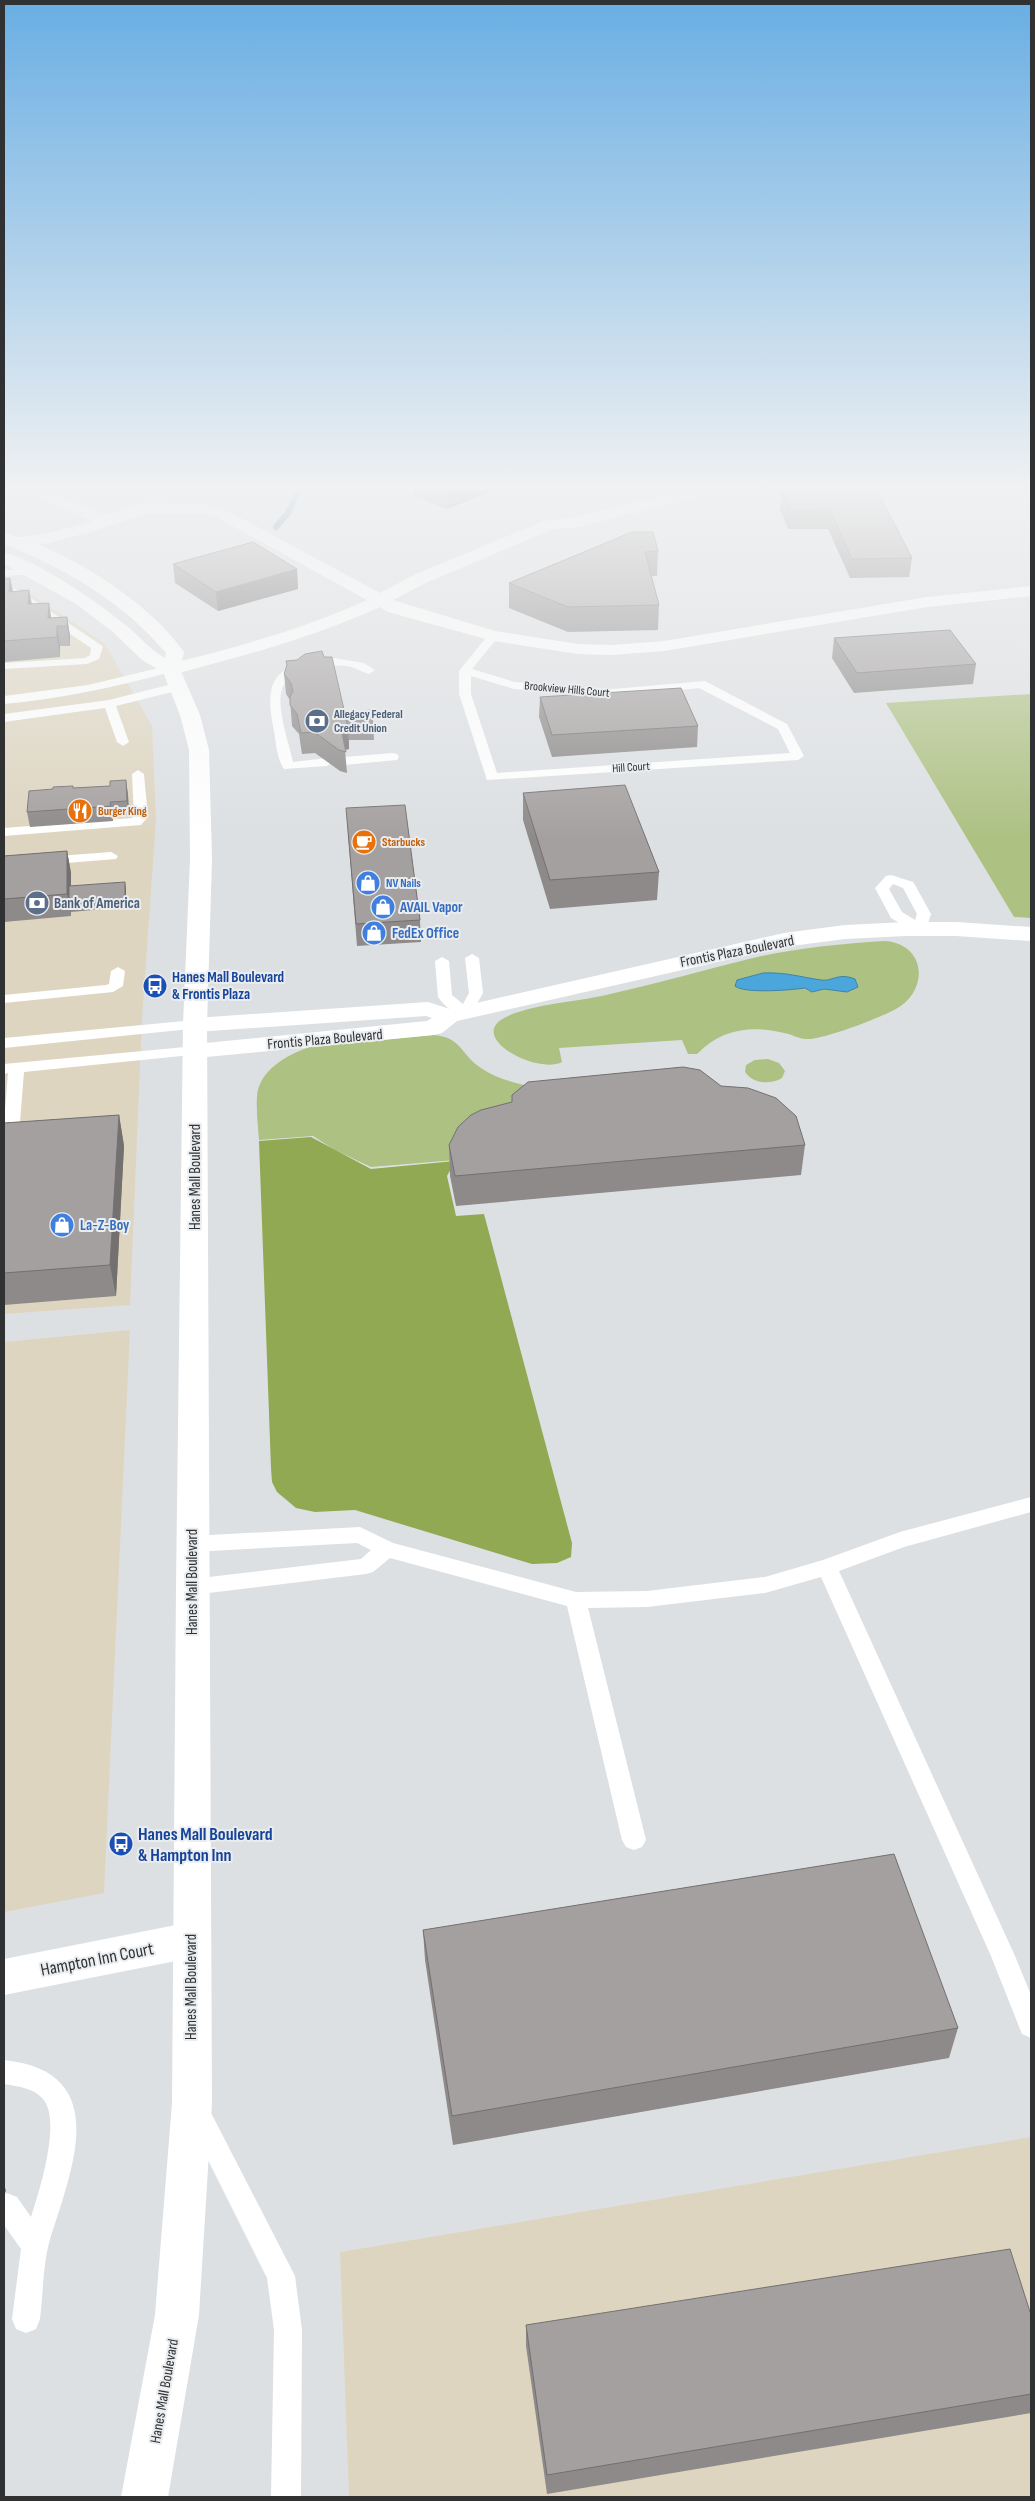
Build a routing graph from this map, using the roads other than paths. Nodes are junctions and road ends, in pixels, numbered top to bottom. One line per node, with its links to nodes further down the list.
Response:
1 (37, 607): 9 (lane)
2 (91, 607): 13 (street)
3 (132, 607): 13 (street, Hanes Mall Boulevard)
4 (378, 607): 13 (street)
5 (382, 607): 12 (street)
6 (395, 607): 8 (street)
7 (901, 607): 8 (street)
8 (493, 636): 11 (lane)
9 (4, 666)
10 (369, 670): 21 (lane)
11 (465, 671): 14 (lane, Brookview Hills Court); 14 (lane, Hill Court)
12 (216, 675)
13 (183, 679): 15 (lane); 16 (lane); 32 (street, Hanes Mall Boulevard)
14 (700, 684)
15 (4, 700)
16 (109, 704): 17 (lane); 18 (lane)
17 (4, 718)
18 (123, 742)
19 (393, 757): 20 (lane)
20 (344, 761)
21 (327, 762)
22 (138, 774): 23 (lane)
23 (4, 832)
24 (111, 856): 25 (lane)
25 (4, 864)
26 (1031, 934): 31 (street, Frontis Plaza Boulevard)
27 (472, 958): 31 (lane)
28 (442, 961): 31 (lane)
29 (118, 971): 30 (lane)
30 (4, 999)
31 (457, 1014): 32 (street, Frontis Plaza Boulevard)
32 (196, 1038): 33 (lane); 34 (lane); 37 (street, Hanes Mall Boulevard)
33 (4, 1043)
34 (10, 1068): 35 (lane)
35 (12, 1122)
36 (1031, 1505): 39 (lane)
37 (192, 1544): 38 (lane); 40 (street, Hanes Mall Boulevard)
38 (388, 1549): 40 (lane); 41 (lane)
39 (828, 1567): 41 (lane); 45 (lane)
40 (192, 1586): 43 (street, Hanes Mall Boulevard)
41 (576, 1600): 42 (lane)
42 (634, 1840)
43 (191, 1940): 44 (street, Hampton Inn Court); 47 (street, Hanes Mall Boulevard)
44 (4, 1978)
45 (1031, 2026)
46 (4, 2072): 49 (lane)
47 (192, 2103): 51 (street, Hanes Mall Boulevard); 52 (lane)
48 (7, 2208): 49 (lane)
49 (35, 2245): 50 (lane)
50 (26, 2319)
51 (145, 2497)
52 (286, 2497)

